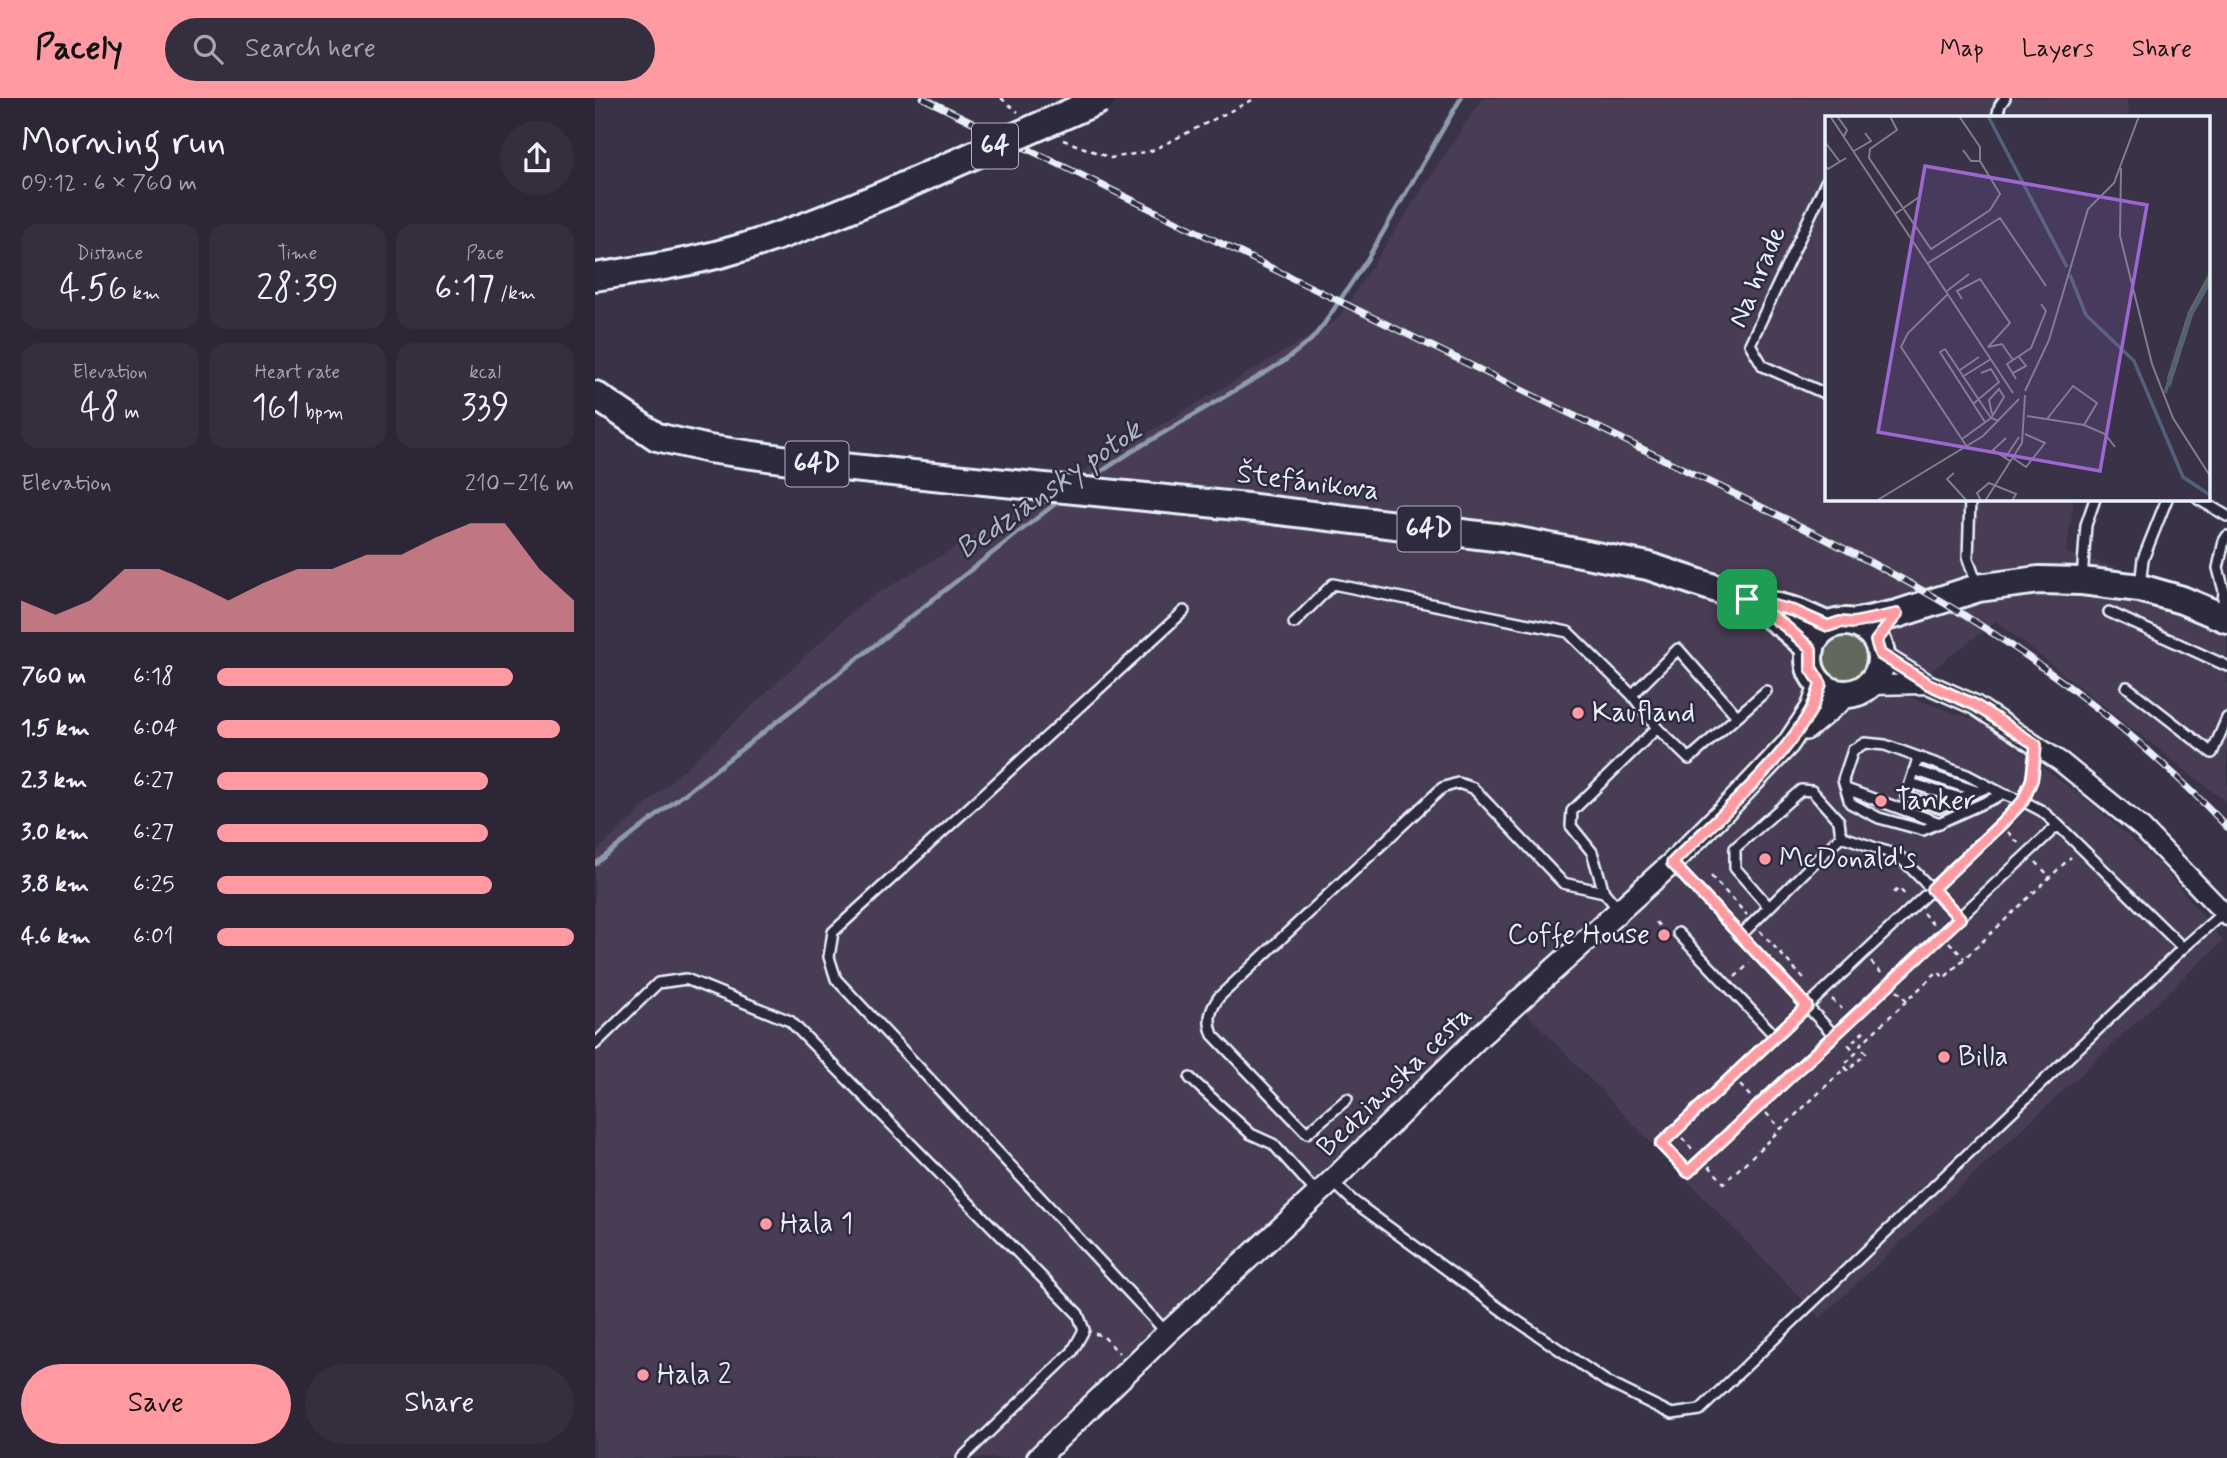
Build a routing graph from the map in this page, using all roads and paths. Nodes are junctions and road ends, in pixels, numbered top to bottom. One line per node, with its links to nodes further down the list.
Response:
1 (1001, 98): 5 (path)
2 (1256, 98): 7 (path)
3 (2005, 98): 6 (lane)
4 (1102, 99): 9 (main road, 64, bridge)
5 (1023, 115)
6 (1997, 116)
7 (1056, 137)
8 (1825, 184): 10 (lane, Na hrade)
9 (595, 277)
10 (1825, 394)
11 (596, 395): 21 (main road, Štefánikova / 64D)
12 (1970, 500): 19 (lane)
13 (2095, 500): 18 (lane)
14 (2167, 500): 20 (lane)
15 (2200, 500): 16 (lane)
16 (2227, 516)
17 (2227, 536): 25 (lane)
18 (2082, 581): 19 (main road); 20 (main road)
19 (1978, 588): 24 (main road)
20 (2140, 588): 25 (main road)
21 (1747, 599): 27 (main road, 64D); 29 (main road, 64D)
22 (1184, 611): 93 (lane)
23 (2109, 612): 30 (lane)
24 (1897, 614): 27 (main road); 28 (main road)
25 (2224, 618)
26 (1294, 623): 36 (lane)
27 (1841, 625): 28 (main road, 64D); 29 (main road)
28 (1878, 647): 32 (street); 34 (main road)
29 (1811, 649): 31 (main road)
30 (2227, 666)
31 (1821, 684): 34 (main road); 40 (street, Bedzianska cesta)
32 (1928, 684): 34 (street); 41 (street)
33 (2127, 687): 38 (lane)
34 (1859, 689): 40 (street, Bedzianska cesta)
35 (1766, 691): 37 (lane)
36 (1632, 695): 37 (lane); 39 (lane)
37 (1737, 716): 39 (lane)
38 (2227, 718)
39 (1657, 728): 61 (lane)
40 (1788, 744): 58 (street, Bedzianska cesta)
41 (2036, 745): 50 (lane); 67 (street)
42 (1918, 758): 43 (lane); 45 (lane); 46 (lane)
43 (1914, 770): 44 (lane); 47 (lane)
44 (1910, 783): 49 (lane); 49 (lane)
45 (1988, 786): 47 (lane); 48 (lane)
46 (1846, 789): 51 (lane); 51 (lane)
47 (1976, 791): 49 (lane)
48 (2003, 794): 50 (lane); 51 (lane)
49 (1960, 798)
50 (2023, 801): 52 (lane); 53 (lane)
51 (1940, 823)
52 (2001, 824): 55 (path); 60 (lane)
53 (2058, 825): 68 (lane); 75 (lane)
54 (1841, 836): 60 (lane); 64 (lane); 64 (lane)
55 (2024, 849)
56 (2071, 857): 59 (path)
57 (2033, 859): 59 (path)
58 (1672, 863): 66 (street, Bedzianska cesta); 73 (lane)
59 (2050, 877): 77 (path)
60 (1932, 889): 68 (lane); 76 (lane)
61 (1604, 892): 66 (lane); 90 (lane)
62 (1894, 893): 63 (path)
63 (1910, 900)
64 (1769, 907): 73 (lane)
65 (1920, 911): 71 (path)
66 (1620, 912): 92 (street, Bedzianska cesta)
67 (2225, 914): 75 (lane)
68 (1960, 918): 78 (lane)
69 (1655, 922): 70 (path)
70 (1662, 929)
71 (1937, 929)
72 (1678, 933): 85 (lane)
73 (1740, 936): 81 (lane)
74 (1947, 940): 77 (path)
75 (2183, 948): 92 (lane)
76 (1863, 953): 78 (path); 79 (lane)
77 (1963, 958): 80 (path)
78 (1890, 983): 80 (path); 82 (lane)
79 (1824, 990): 81 (lane); 82 (path)
80 (1907, 1001): 86 (path)
81 (1807, 1006): 84 (lane); 85 (lane)
82 (1852, 1019): 83 (path); 84 (lane)
83 (1864, 1031): 86 (path); 88 (path)
84 (1834, 1035): 85 (lane)
85 (1775, 1036)
86 (1869, 1037): 88 (path)
87 (595, 1044): 94 (lane)
88 (1845, 1067): 91 (path)
89 (1190, 1078): 92 (lane)
90 (1347, 1099)
91 (1724, 1183)
92 (1325, 1188): 93 (street, Bedzianska cesta)
93 (1167, 1333): 97 (street, Bedzianska cesta)
94 (1082, 1334): 95 (path); 96 (lane)
95 (1123, 1358)
96 (962, 1458)
97 (1038, 1458)

